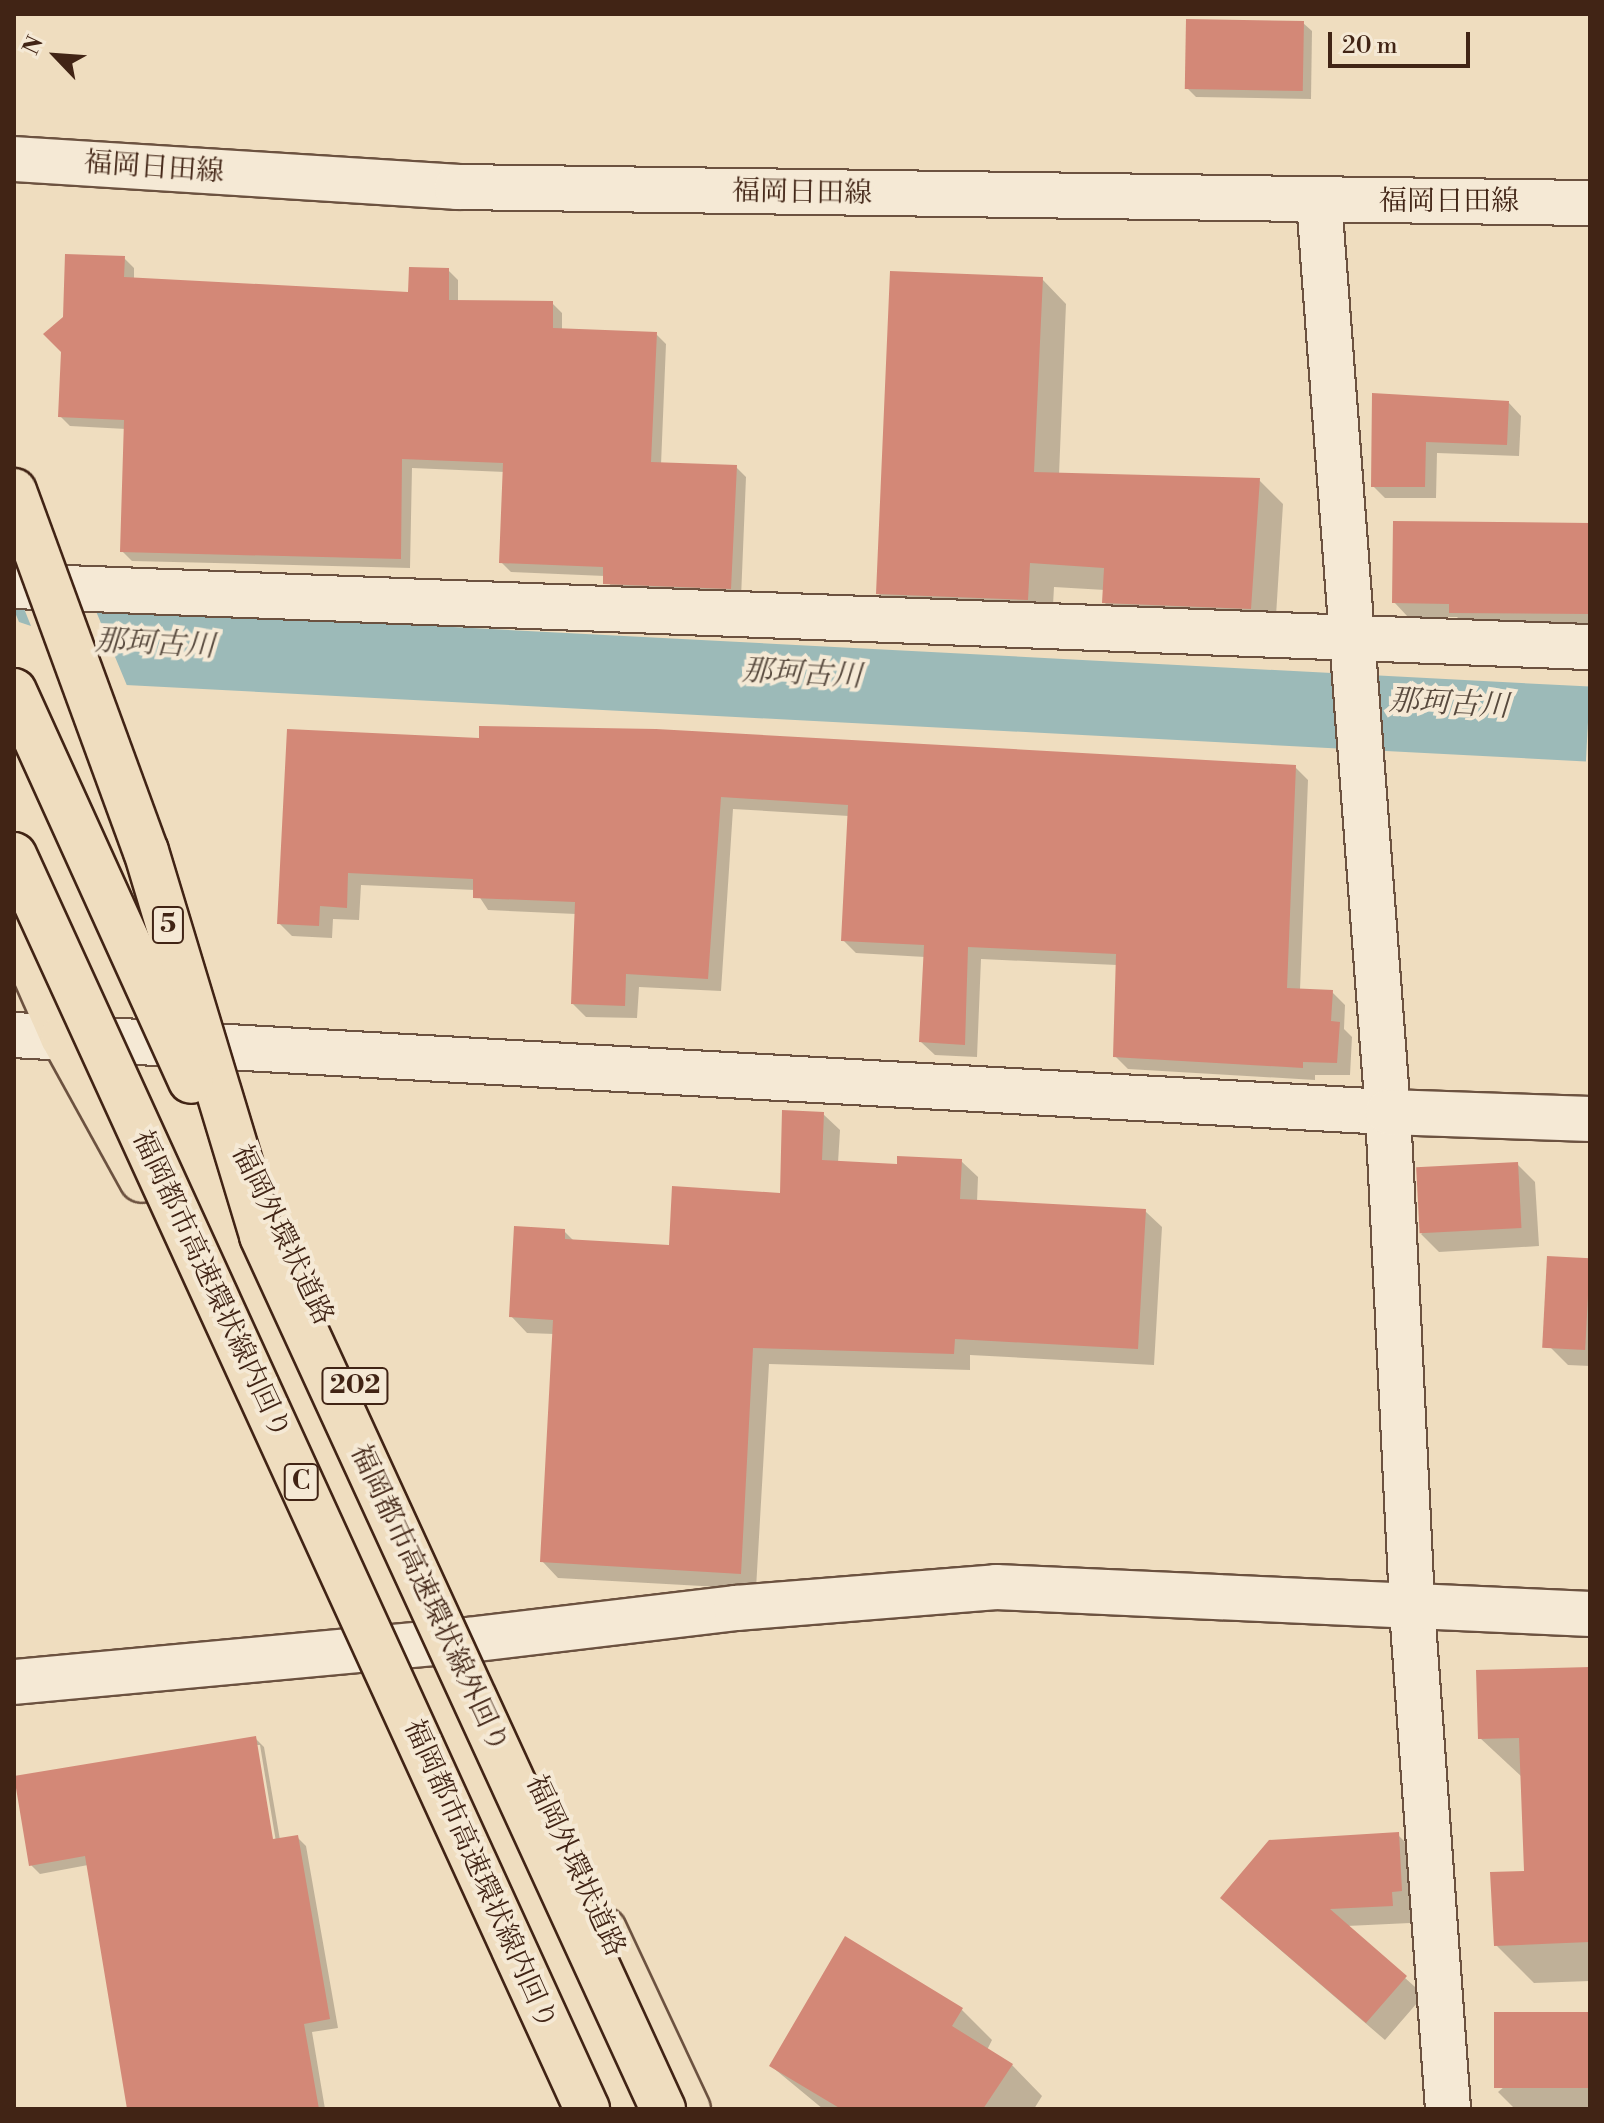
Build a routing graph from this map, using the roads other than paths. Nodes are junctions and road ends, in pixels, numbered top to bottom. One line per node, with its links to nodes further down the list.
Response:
1 (14, 159): 2 (street, 福岡日田線)
2 (1319, 201): 3 (street, 福岡日田線); 6 (street)
3 (1590, 203)
4 (14, 491): 17 (highway, 福岡都市高速環状線外回り / 5, bridge)
5 (14, 586): 6 (street)
6 (1352, 638): 7 (street); 15 (street)
7 (1590, 647)
8 (14, 667): 14 (highway, 福岡外環状道路 / 202)
9 (14, 691): 17 (highway, bridge)
10 (14, 855): 24 (highway, 福岡都市高速環状線内回り / C, bridge)
11 (14, 926): 13 (highway)
12 (14, 1035): 13 (street)
13 (63, 1037): 14 (street); 21 (highway)
14 (188, 1043): 15 (street); 20 (highway, 福岡外環状道路 / 202)
15 (1388, 1112): 16 (street); 18 (street)
16 (1590, 1119)
17 (262, 1236): 25 (highway, 福岡都市高速環状線外回り, bridge)
18 (1412, 1609): 19 (street); 20 (street); 27 (street)
19 (1590, 1614)
20 (468, 1640): 21 (street); 26 (highway, 福岡外環状道路 / 202)
21 (358, 1649): 22 (street); 23 (highway)
22 (14, 1682)
23 (569, 2109)
24 (587, 2109)
25 (663, 2109)
26 (688, 2109)
27 (1448, 2109)

